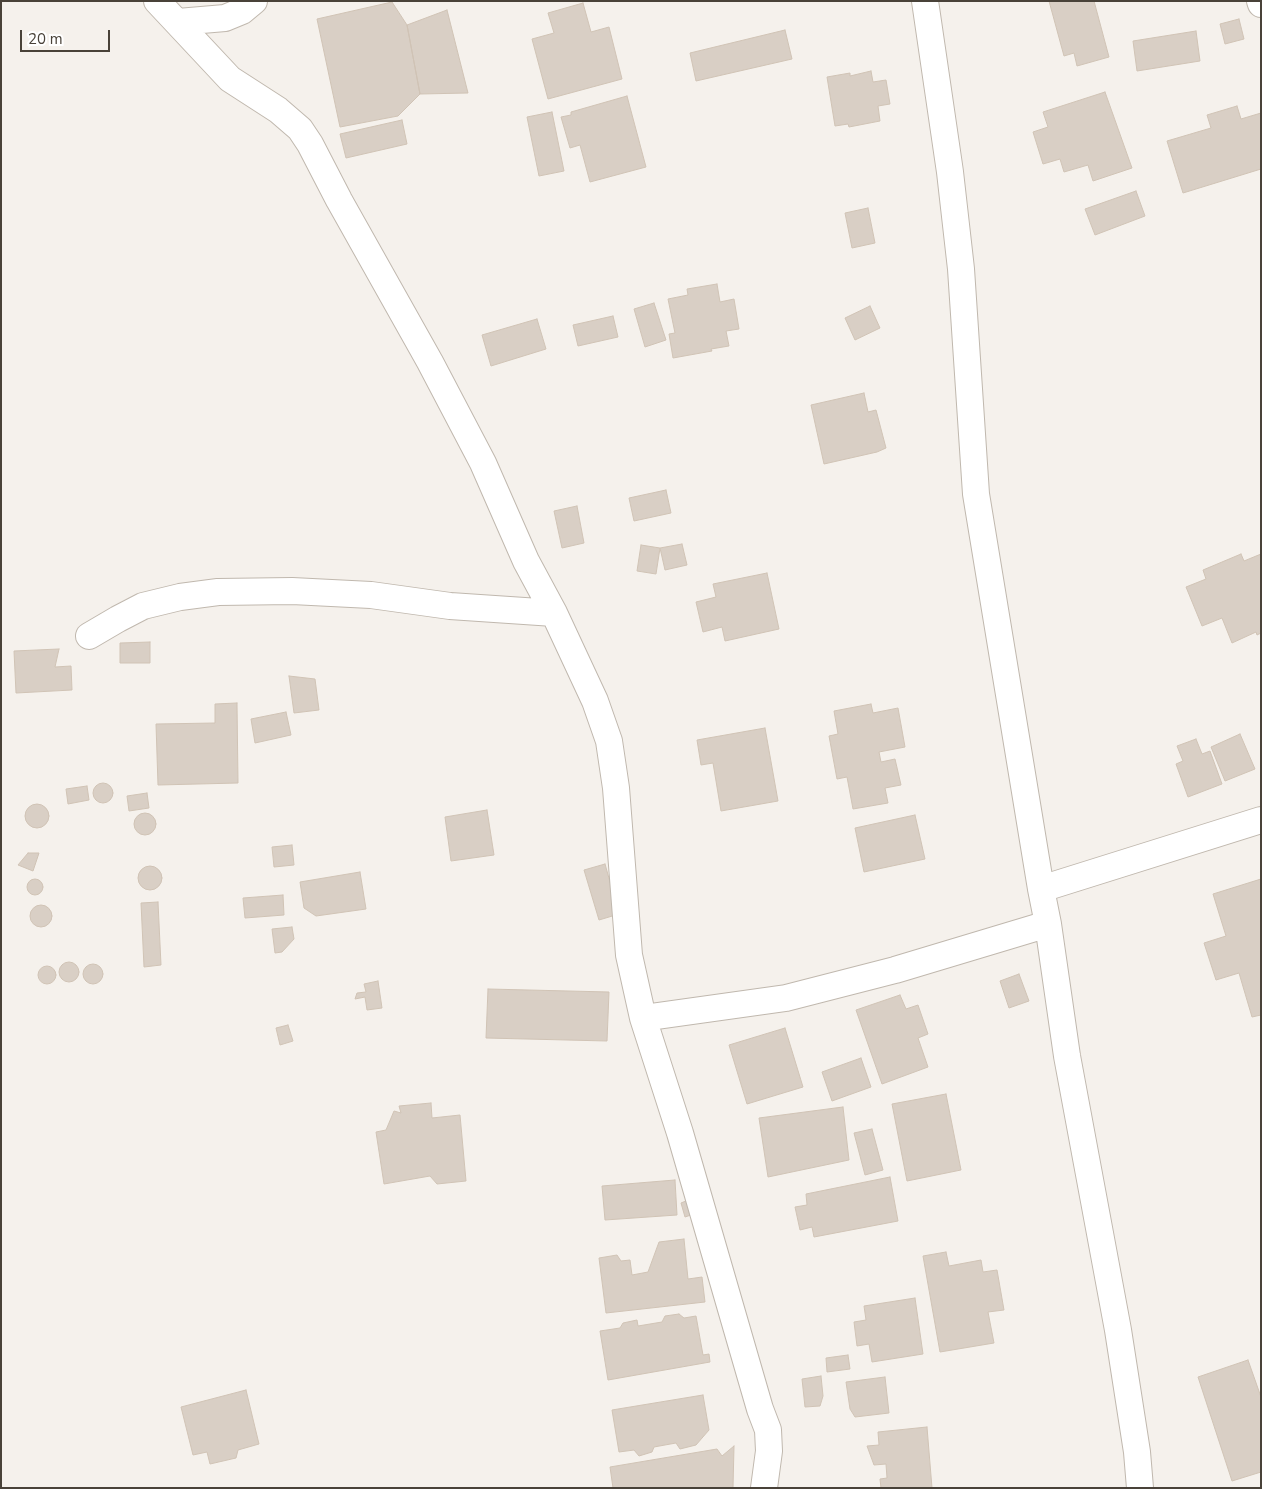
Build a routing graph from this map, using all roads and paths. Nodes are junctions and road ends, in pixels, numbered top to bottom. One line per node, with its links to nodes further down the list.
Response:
1 (157, 1): 4 (street)
2 (254, 1): 4 (street)
3 (925, 1): 8 (street)
4 (178, 22): 5 (street)
5 (554, 613): 6 (street); 10 (street)
6 (89, 636)
7 (1261, 820): 8 (street)
8 (1041, 889): 9 (street)
9 (1048, 924): 10 (street); 12 (street)
10 (642, 1018): 11 (street)
11 (764, 1488)
12 (1140, 1488)

